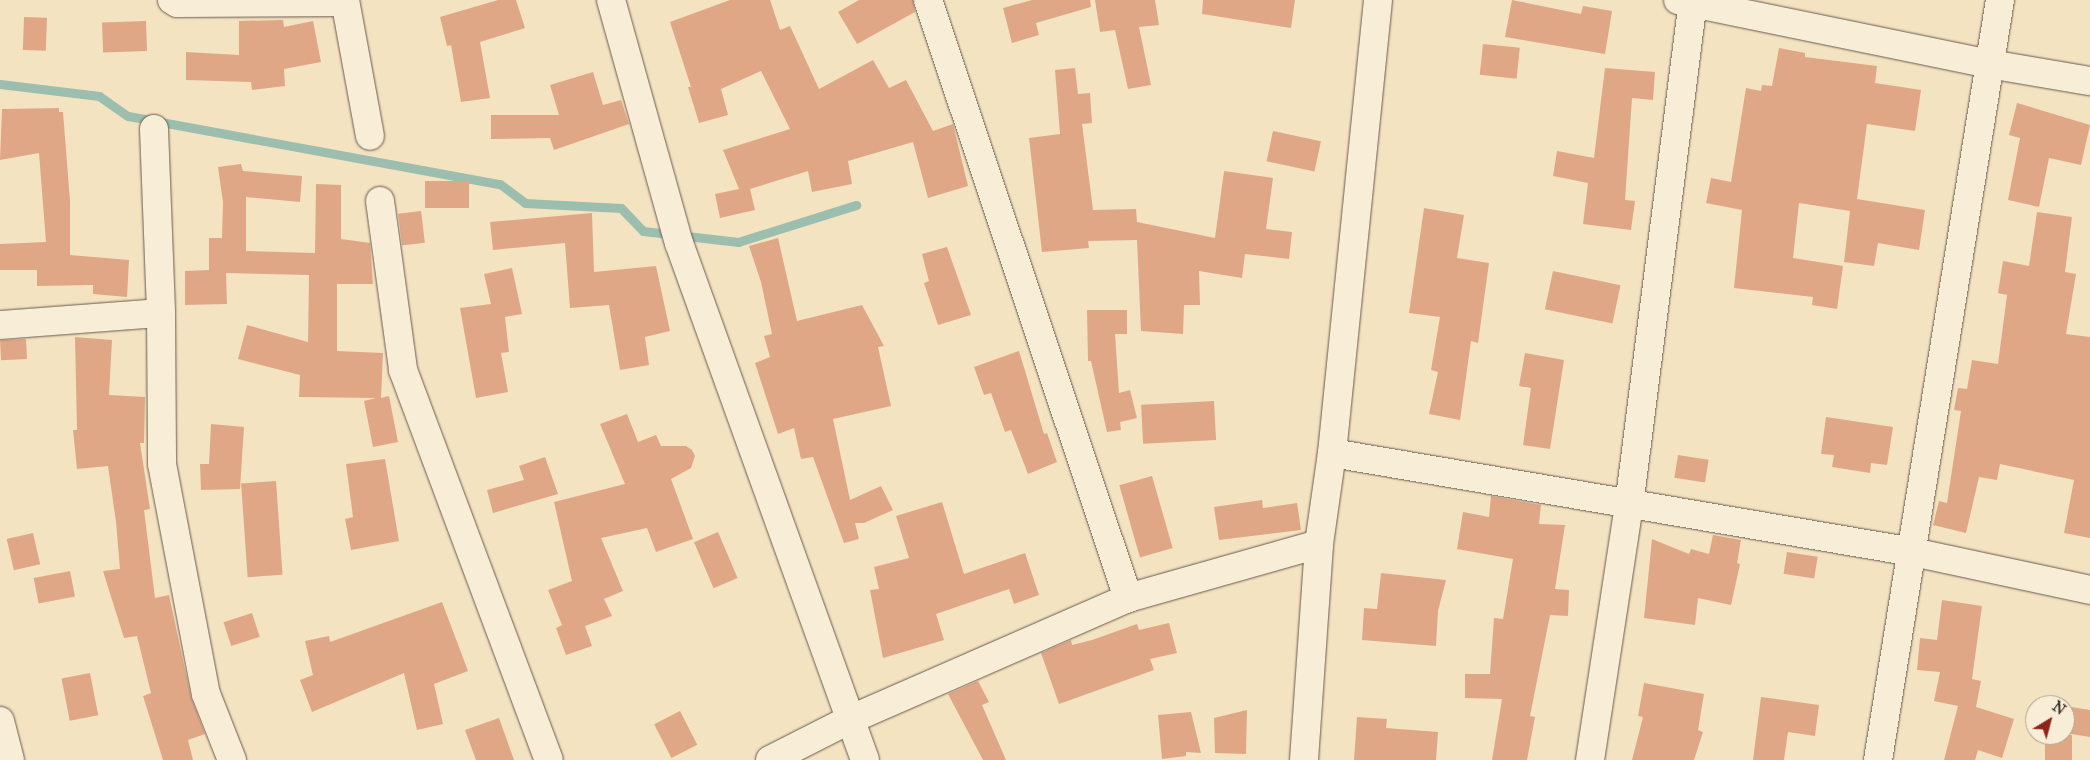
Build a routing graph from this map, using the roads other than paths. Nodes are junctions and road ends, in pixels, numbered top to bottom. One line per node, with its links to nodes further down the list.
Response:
1 (172, 0): 6 (street)
2 (610, 0): 21 (street)
3 (928, 0): 20 (street)
4 (1378, 0): 15 (street)
5 (2000, 0): 8 (street)
6 (345, 1): 11 (street)
7 (1688, 1): 8 (street); 16 (street)
8 (1989, 64): 9 (street); 18 (street)
9 (2090, 81)
10 (154, 129): 13 (street)
11 (370, 136)
12 (380, 201): 25 (street)
13 (161, 313): 14 (street); 24 (street)
14 (0, 325)
15 (1332, 454): 16 (street); 17 (street)
16 (1629, 506): 18 (street); 29 (street)
17 (1319, 544): 20 (street); 28 (street)
18 (1913, 552): 19 (street); 30 (street)
19 (2090, 590)
20 (1128, 598): 21 (street)
21 (849, 720): 26 (street); 27 (street)
22 (0, 722): 23 (street)
23 (10, 760)
24 (232, 760)
25 (549, 760)
26 (770, 760)
27 (865, 760)
28 (1304, 760)
29 (1590, 760)
30 (1878, 760)

